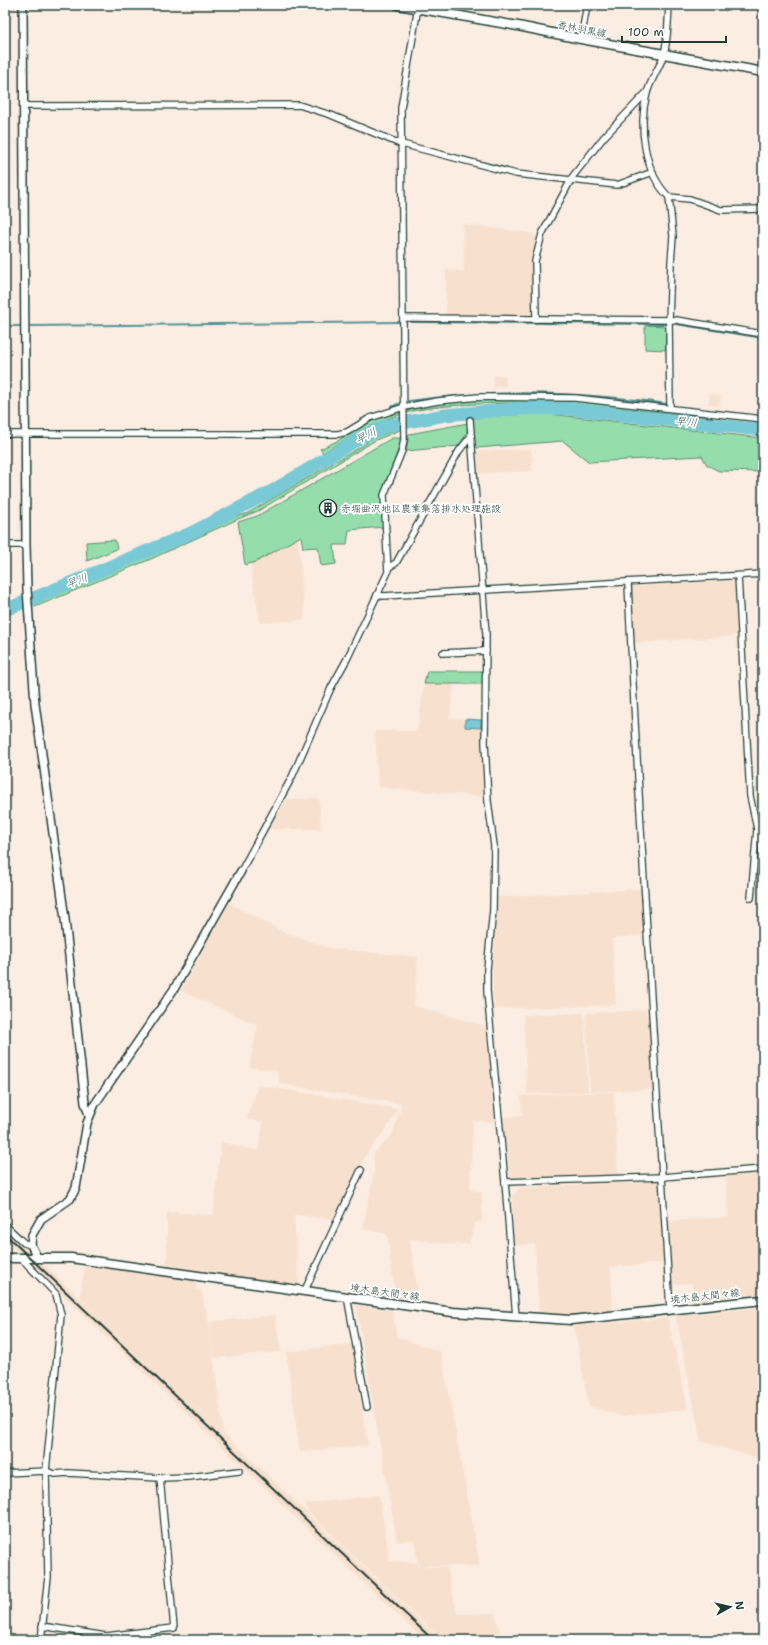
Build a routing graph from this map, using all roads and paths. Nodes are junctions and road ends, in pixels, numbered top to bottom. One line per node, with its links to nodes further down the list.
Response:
1 (23, 5): 10 (street)
2 (398, 5): 5 (main road, 香林羽黒線)
3 (587, 5): 6 (street)
4 (669, 5): 7 (street)
5 (418, 6): 6 (main road, 香林羽黒線); 11 (street)
6 (582, 39): 7 (main road, 香林羽黒線)
7 (664, 54): 8 (main road, 香林羽黒線); 9 (street)
8 (763, 72)
9 (647, 92): 12 (street); 13 (street)
10 (23, 106): 11 (street); 25 (street)
11 (402, 145): 13 (street); 16 (street)
12 (653, 172): 13 (street); 14 (street)
13 (570, 180): 17 (street)
14 (669, 196): 15 (street); 18 (street)
15 (763, 209)
16 (403, 318): 17 (street); 21 (street)
17 (536, 319): 18 (street)
18 (669, 320): 19 (street); 20 (street)
19 (763, 334)
20 (670, 408): 21 (street); 23 (street)
21 (404, 409): 25 (street); 29 (street)
22 (470, 420): 26 (street)
23 (763, 420)
24 (5, 434): 25 (street)
25 (25, 434): 28 (street)
26 (471, 436): 29 (street); 33 (street)
27 (5, 545): 28 (street)
28 (26, 545): 39 (street)
29 (389, 567): 34 (street)
30 (763, 574): 31 (street)
31 (738, 576): 32 (street); 38 (street)
32 (628, 583): 33 (street); 42 (street)
33 (482, 590): 34 (street); 35 (street)
34 (378, 594): 37 (street)
35 (486, 651): 36 (street); 43 (street)
36 (443, 653)
37 (241, 871): 39 (street)
38 (751, 898)
39 (89, 1115): 45 (street)
40 (763, 1169): 42 (street)
41 (361, 1170): 49 (street)
42 (662, 1177): 43 (street); 52 (street)
43 (505, 1182): 53 (street)
44 (5, 1225): 45 (street)
45 (31, 1245): 46 (street)
46 (37, 1257): 48 (main road, 境木島大間々線); 49 (main road, 境木島大間々線)
47 (5, 1258): 48 (main road, 境木島大間々線)
48 (22, 1258): 55 (street)
49 (305, 1290): 50 (main road, 境木島大間々線)
50 (347, 1296): 53 (main road, 境木島大間々線); 54 (street)
51 (763, 1300): 52 (main road, 境木島大間々線)
52 (670, 1310): 53 (main road, 境木島大間々線)
53 (516, 1317)
54 (367, 1407)
55 (46, 1471): 57 (street); 58 (street); 59 (street)
56 (239, 1471): 58 (street)
57 (5, 1473)
58 (160, 1478): 59 (street)
59 (42, 1626): 60 (street)
60 (41, 1640)

